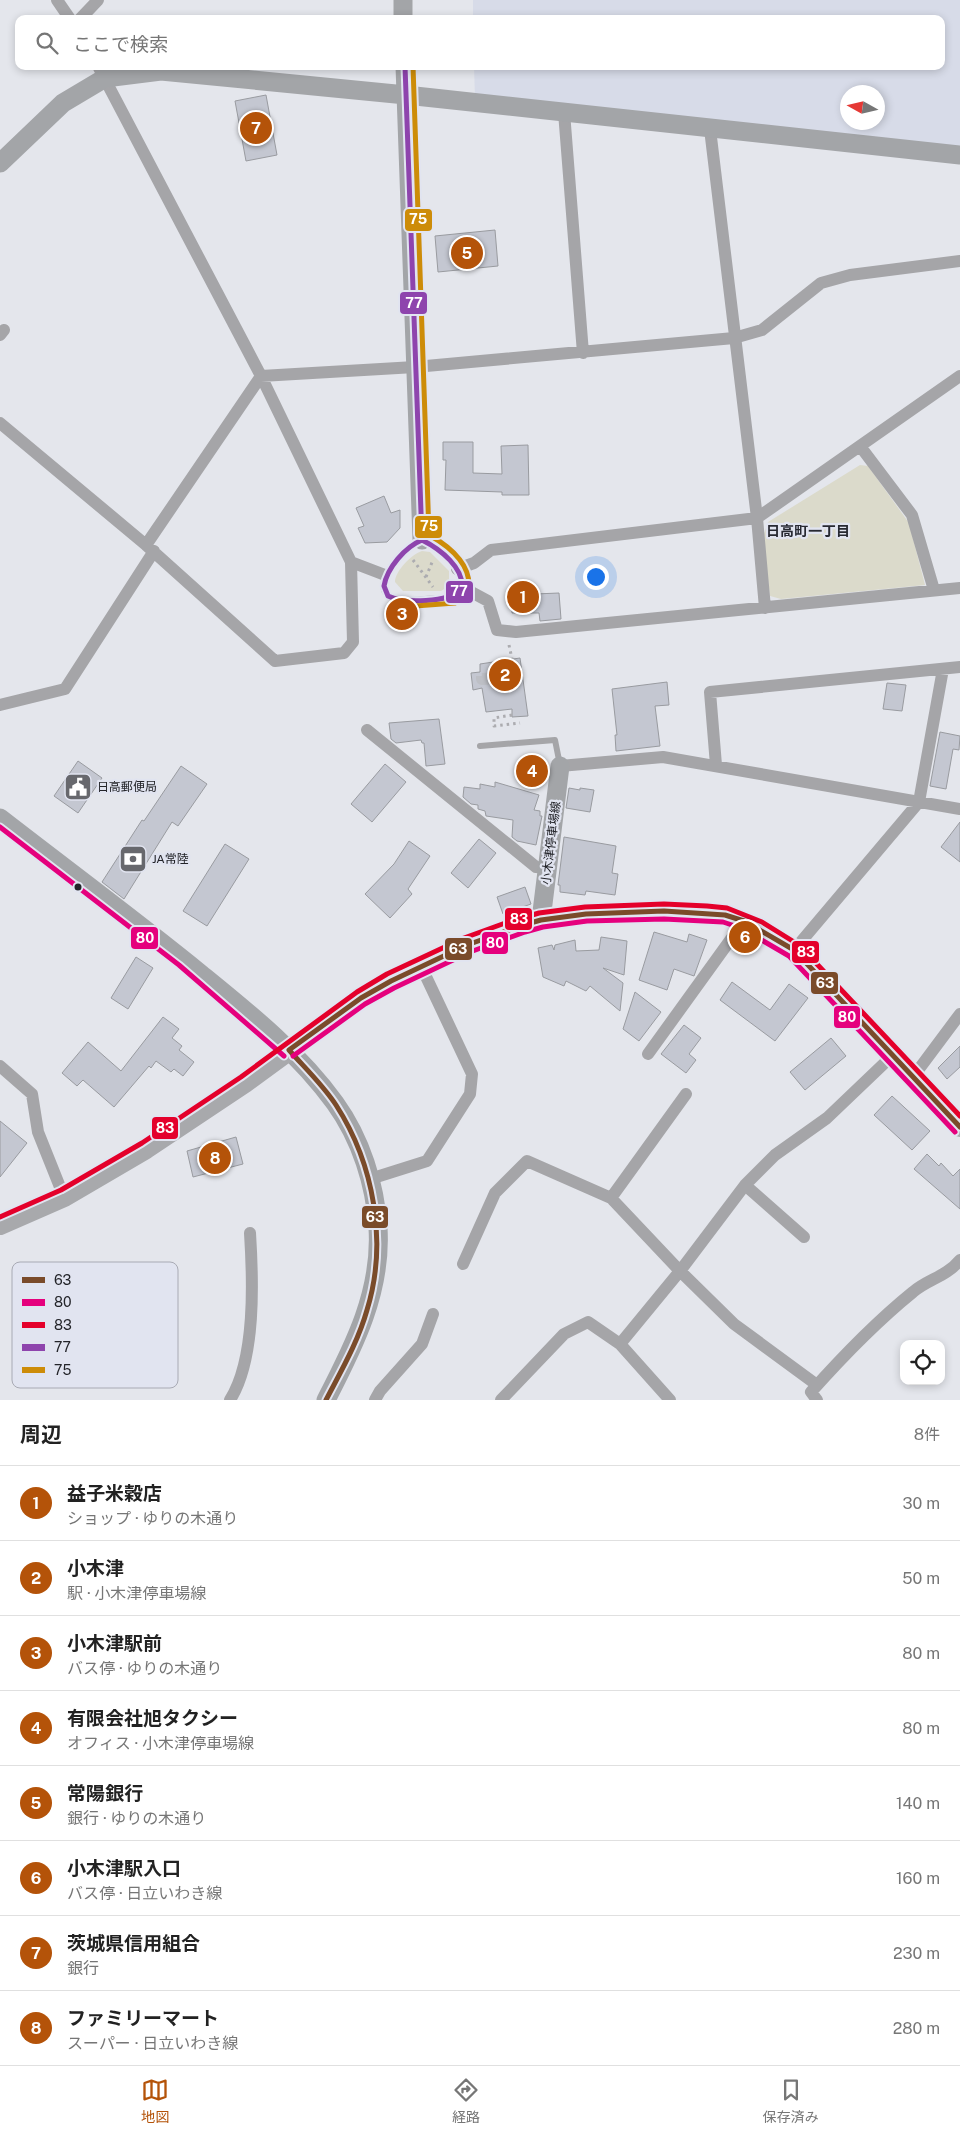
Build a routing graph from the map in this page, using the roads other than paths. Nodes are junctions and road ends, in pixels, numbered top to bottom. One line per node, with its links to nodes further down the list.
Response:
1 (56, 0): 4 (street)
2 (98, 0): 5 (street)
3 (402, 0): 6 (street)
4 (67, 15)
5 (84, 15)
6 (403, 15)
7 (405, 70): 9 (street)
8 (102, 72): 9 (street); 13 (street); 18 (street)
9 (406, 95): 10 (street); 17 (street)
10 (564, 112): 11 (street); 16 (street)
11 (710, 129): 12 (street); 15 (street)
12 (960, 155)
13 (0, 163)
14 (960, 261): 15 (street)
15 (734, 338): 16 (street); 22 (street)
16 (583, 353): 17 (street)
17 (415, 368): 18 (street); 23 (street)
18 (262, 376): 24 (street); 25 (street)
19 (960, 376): 21 (street)
20 (0, 423): 24 (street)
21 (860, 446): 22 (street); 30 (street)
22 (756, 518): 26 (street); 31 (street)
23 (430, 545): 26 (lane); 27 (lane)
24 (150, 548): 25 (street); 34 (street)
25 (352, 562): 27 (street)
26 (457, 569): 28 (lane)
27 (385, 575): 28 (lane)
28 (462, 587): 31 (street)
29 (960, 588): 30 (street)
30 (934, 590): 31 (street)
31 (765, 608)
32 (960, 667): 33 (street)
33 (943, 669): 37 (street); 39 (street)
34 (0, 705)
35 (367, 730): 42 (street)
36 (480, 746): 38 (lane)
37 (716, 765): 38 (street); 39 (street)
38 (560, 766): 42 (street, 小木津停車場線)
39 (919, 802): 40 (street); 45 (street)
40 (960, 808)
41 (0, 818): 48 (street)
42 (547, 868): 43 (street, 小木津停車場線)
43 (541, 920): 44 (main road); 46 (main road)
44 (744, 921): 45 (main road); 49 (street)
45 (794, 950): 50 (main road)
46 (421, 966): 48 (main road); 55 (street)
47 (960, 1014): 52 (street)
48 (289, 1050): 55 (street); 57 (main road)
49 (648, 1054)
50 (893, 1055): 52 (main road); 56 (street)
51 (0, 1066): 57 (street)
52 (913, 1077): 54 (main road)
53 (686, 1094): 58 (street)
54 (960, 1127)
55 (370, 1179): 69 (street)
56 (745, 1185): 61 (street); 64 (street)
57 (64, 1198): 59 (main road)
58 (611, 1198): 63 (street); 64 (street)
59 (0, 1225)
60 (250, 1233): 68 (street)
61 (804, 1237)
62 (960, 1260): 67 (street)
63 (463, 1264)
64 (680, 1272): 66 (street); 67 (street)
65 (433, 1314): 70 (street)
66 (620, 1344): 71 (street); 72 (street)
67 (817, 1385): 73 (street)
68 (230, 1400)
69 (326, 1400)
70 (375, 1400)
71 (501, 1400)
72 (670, 1400)
73 (817, 1400)

